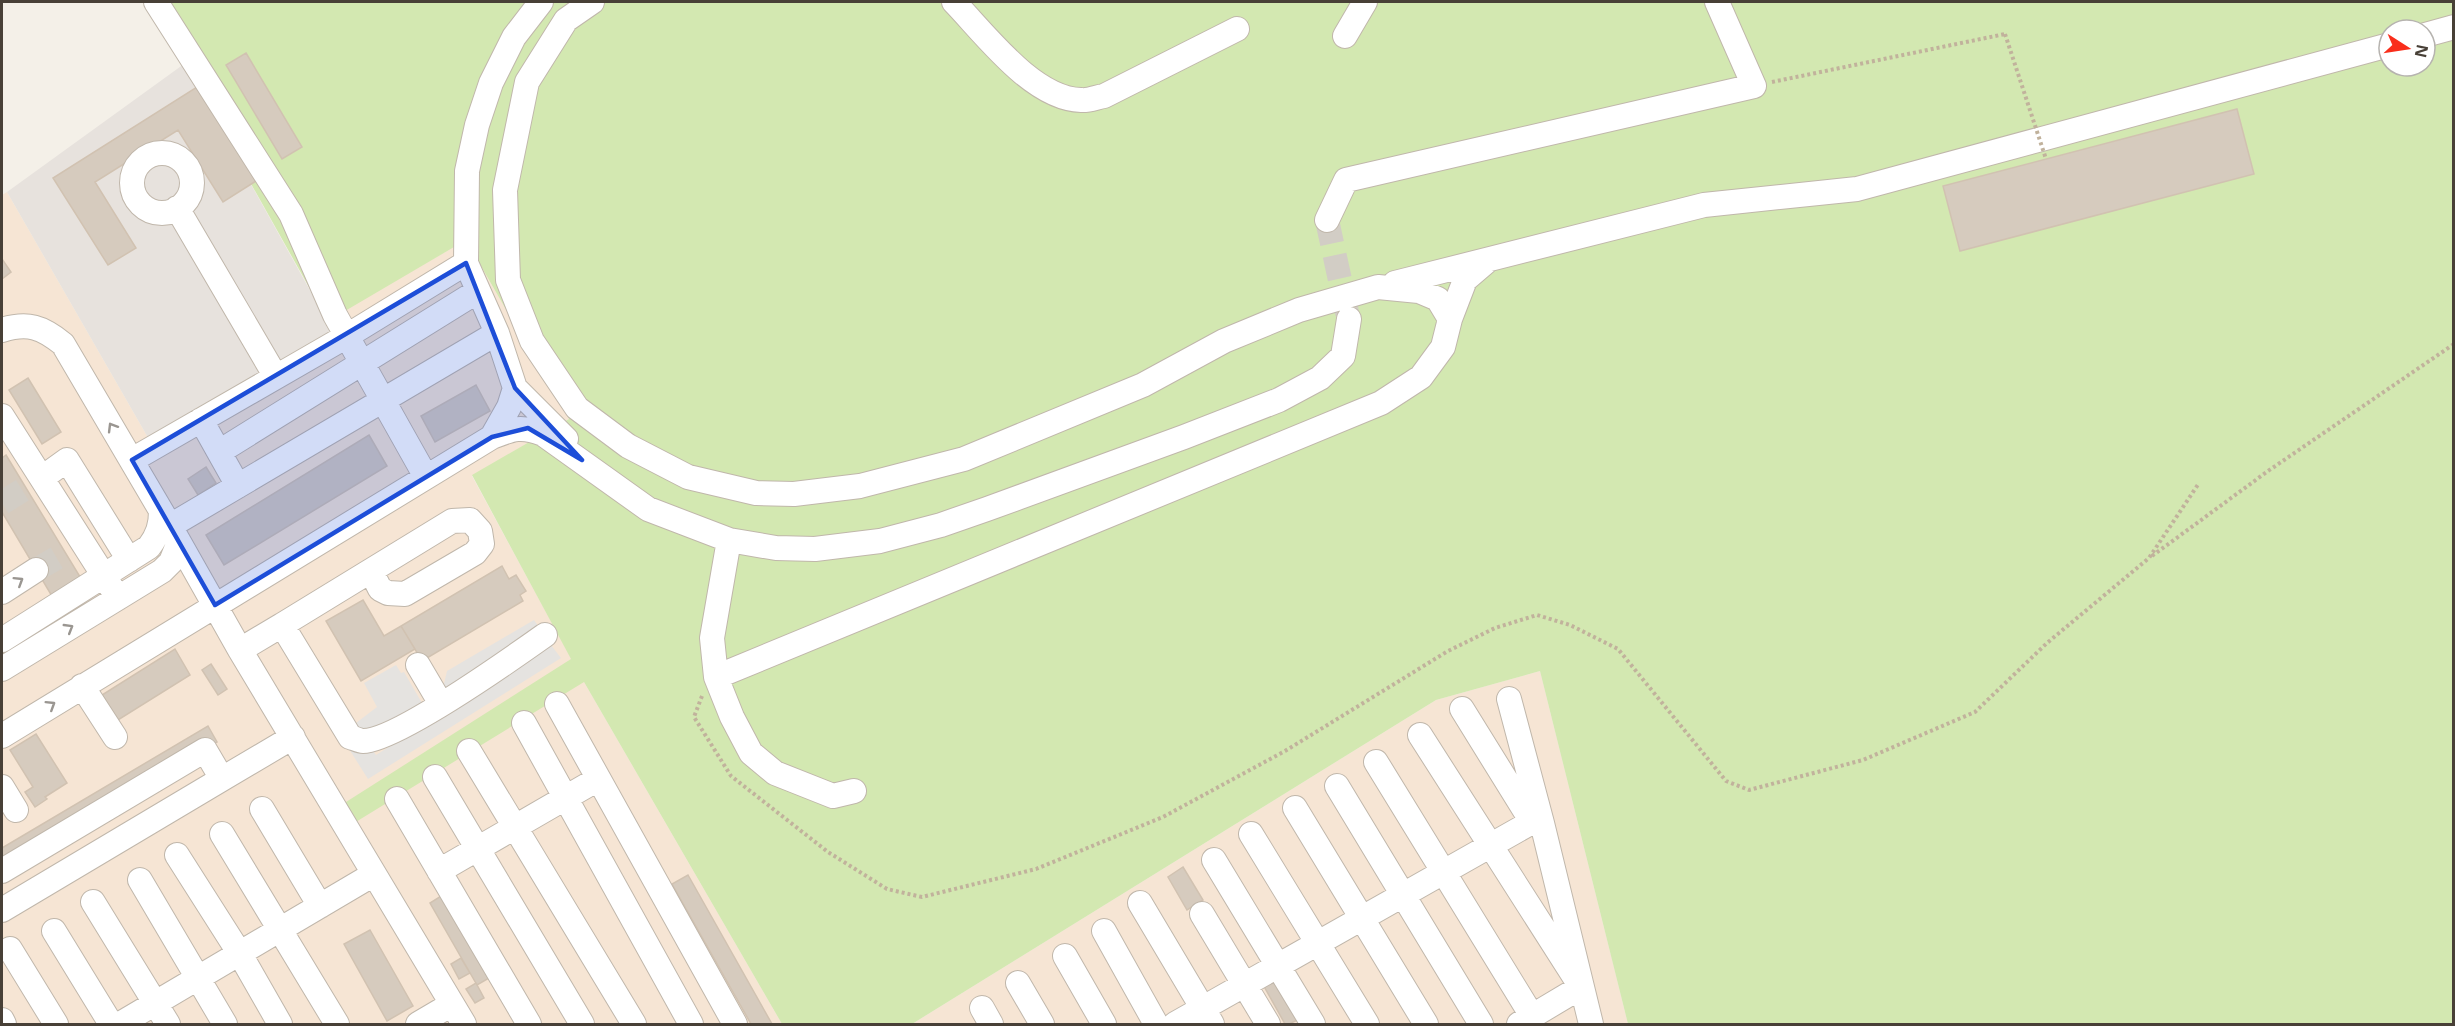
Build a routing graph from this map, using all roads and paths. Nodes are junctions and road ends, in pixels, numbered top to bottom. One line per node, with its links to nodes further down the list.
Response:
1 (156, 2): 24 (street)
2 (541, 2): 17 (street)
3 (592, 2): 18 (street)
4 (954, 2): 8 (street)
5 (1365, 2): 10 (street)
6 (1718, 2): 12 (street)
7 (2454, 27): 9 (street)
8 (1237, 29)
9 (2437, 32)
10 (1345, 36)
11 (2377, 48): 16 (street)
12 (1754, 86): 13 (path, bridge); 15 (street)
13 (2046, 159)
14 (177, 208): 27 (street)
15 (1327, 220)
16 (1487, 261): 18 (street); 21 (street)
17 (466, 263): 19 (street); 24 (street)
18 (1378, 287): 21 (street)
19 (478, 291): 23 (street); 26 (street)
20 (1349, 319): 40 (street)
21 (1450, 319): 55 (street)
22 (2, 330): 34 (street, one-way to 22)
23 (497, 333): 28 (street); 29 (street)
24 (347, 336): 26 (street); 27 (street)
25 (2454, 344): 41 (path)
26 (362, 364): 29 (street); 33 (street)
27 (276, 377): 30 (street)
28 (515, 388): 32 (street); 35 (street)
29 (383, 401): 36 (street); 38 (street)
30 (201, 420): 33 (street); 34 (street)
31 (6, 430): 37 (street)
32 (492, 437): 35 (street); 36 (street)
33 (219, 452): 38 (street)
34 (132, 460): 39 (street)
35 (582, 460): 40 (street)
36 (426, 477): 48 (street)
37 (42, 478): 42 (street); 45 (street)
38 (238, 486): 39 (street)
39 (170, 526): 42 (street); 47 (street); 48 (street)
40 (729, 540): 55 (street)
41 (2149, 558)
42 (129, 560): 45 (street)
43 (36, 570): 46 (street, one-way to 43)
44 (371, 571): 49 (street)
45 (104, 576): 47 (street); 51 (street)
46 (2, 592)
47 (118, 598): 54 (street, one-way to 47)
48 (215, 605): 52 (street); 56 (street)
49 (282, 625): 52 (street); 58 (street)
50 (545, 635): 58 (street)
51 (2, 640)
52 (240, 650): 65 (street)
53 (418, 665): 58 (street)
54 (2, 669)
55 (716, 677): 73 (street)
56 (82, 686): 63 (street, one-way to 56); 64 (street)
57 (1509, 699): 79 (street)
58 (441, 704)
59 (557, 704): 70 (street)
60 (1462, 709): 79 (street)
61 (524, 723): 74 (street)
62 (1420, 735): 83 (street)
63 (2, 736)
64 (115, 736)
65 (292, 737): 69 (street); 89 (street)
66 (469, 751): 80 (street)
67 (1376, 762): 88 (street)
68 (435, 777): 125 (street)
69 (222, 778): 86 (street); 95 (street)
70 (598, 779): 74 (street); 128 (street)
71 (1337, 786): 91 (street)
72 (2, 787): 78 (street)
73 (854, 791)
74 (565, 798): 80 (street); 127 (street)
75 (397, 799): 87 (street)
76 (1295, 808): 97 (street)
77 (262, 809): 94 (street)
78 (16, 810)
79 (1537, 823): 83 (street); 109 (street)
80 (515, 827): 87 (street); 126 (street)
81 (222, 834): 98 (street)
82 (1251, 834): 101 (street)
83 (1490, 845): 88 (street); 109 (street)
84 (177, 855): 103 (street)
85 (1214, 860): 105 (street)
86 (2, 871)
87 (439, 871): 124 (street)
88 (1443, 872): 91 (street); 114 (street)
89 (374, 874): 94 (street); 111 (street)
90 (140, 880): 106 (street)
91 (1403, 895): 97 (street); 137 (street)
92 (93, 902): 110 (street)
93 (1140, 903): 112 (street)
94 (320, 906): 98 (street)
95 (2, 910)
96 (1202, 914): 108 (street)
97 (1362, 918): 101 (street); 136 (street)
98 (279, 930): 103 (street); 122 (street)
99 (54, 931): 117 (street)
100 (1104, 931): 131 (street)
101 (1318, 943): 105 (street); 135 (street)
102 (10, 949): 116 (street)
103 (240, 954): 106 (street); 121 (street)
104 (1065, 956): 130 (street)
105 (1278, 966): 108 (street); 134 (street)
106 (198, 978): 110 (street); 120 (street)
107 (1018, 983): 129 (street)
108 (1245, 985): 112 (street); 133 (street)
109 (1581, 987): 114 (street); 138 (street)
110 (155, 1004): 118 (street); 119 (street)
111 (458, 1014): 123 (street)
112 (1207, 1017): 132 (street)
113 (2, 1020): 115 (street)
114 (1525, 1020)
115 (4, 1024)
116 (56, 1024)
117 (111, 1024)
118 (120, 1024)
119 (168, 1024)
120 (225, 1024)
121 (280, 1024)
122 (336, 1024)
123 (418, 1024)
124 (529, 1024)
125 (582, 1024)
126 (634, 1024)
127 (691, 1024)
128 (735, 1024)
129 (1042, 1024)
130 (1104, 1024)
131 (1156, 1024)
132 (1176, 1024)
133 (1268, 1024)
134 (1313, 1024)
135 (1367, 1024)
136 (1426, 1024)
137 (1481, 1024)
138 (1591, 1024)

